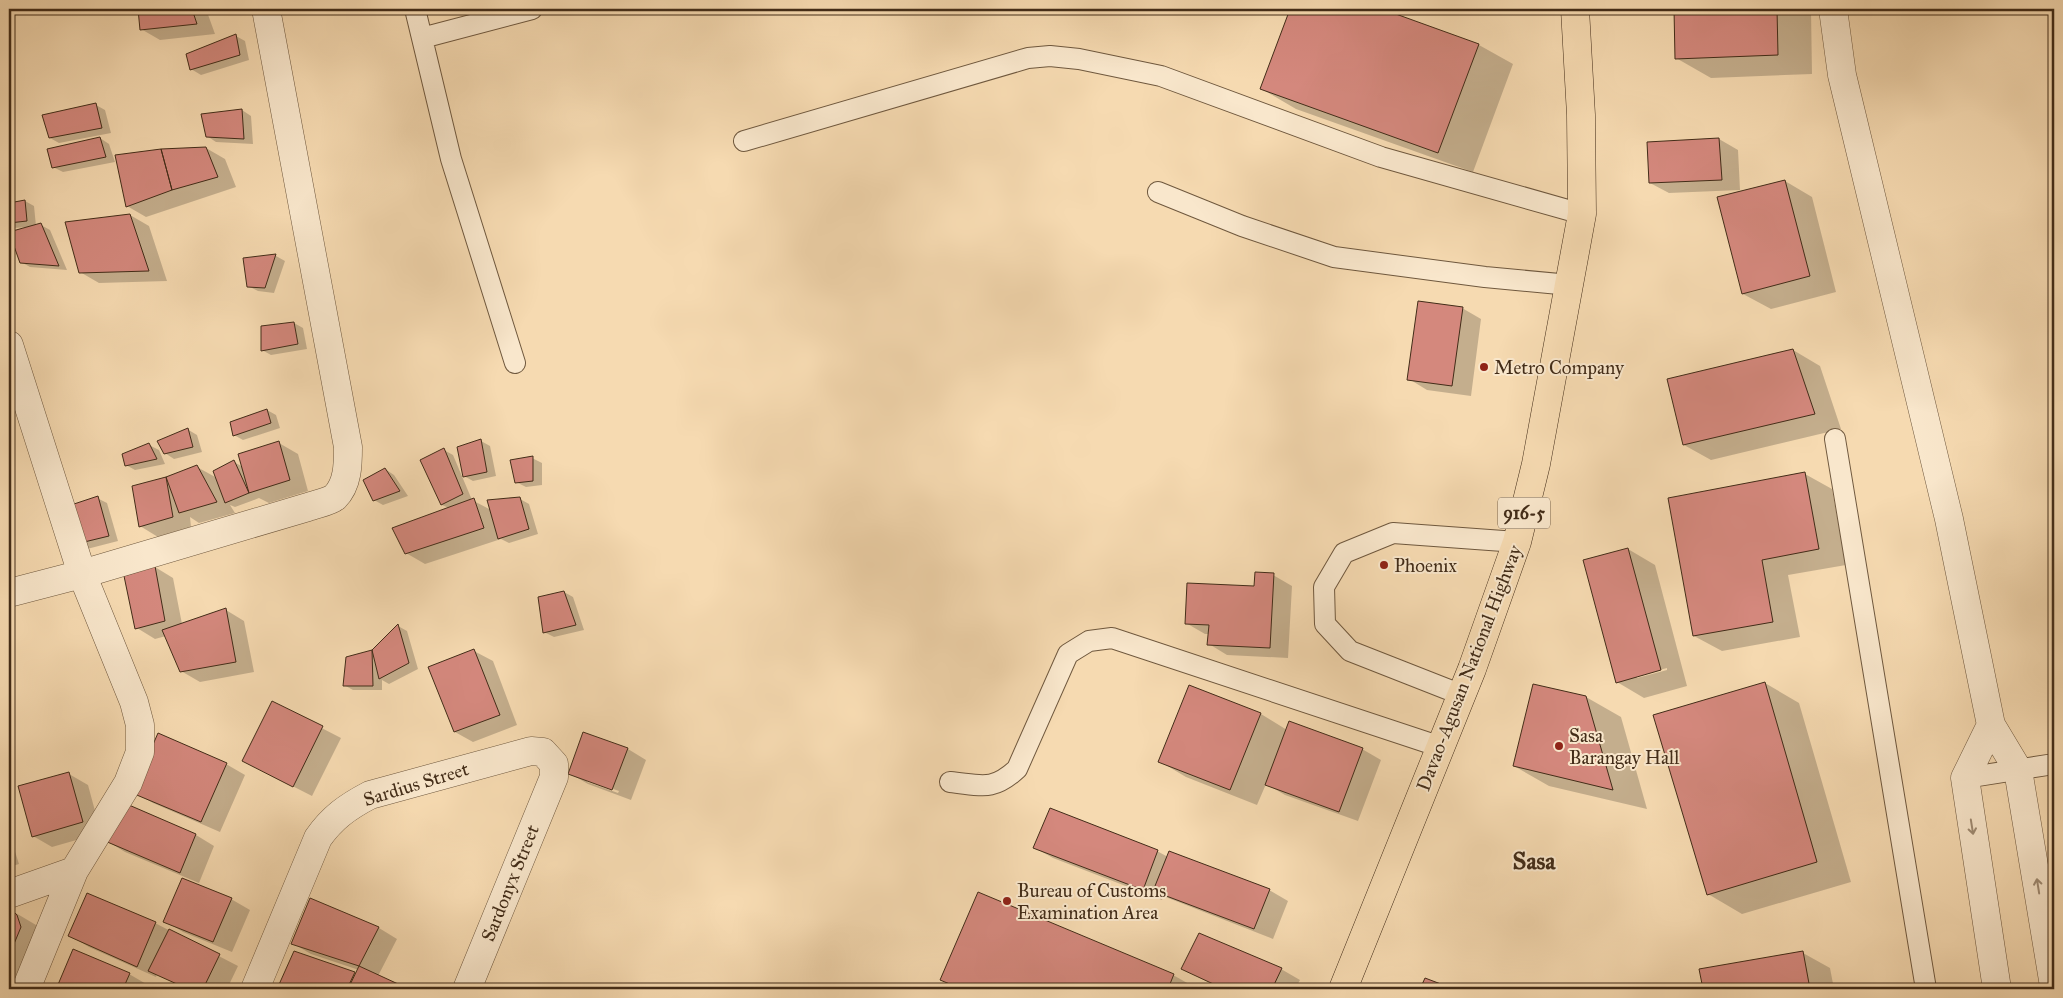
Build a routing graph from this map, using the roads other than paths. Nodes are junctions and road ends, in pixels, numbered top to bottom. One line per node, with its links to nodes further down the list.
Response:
1 (266, 9): 15 (street)
2 (415, 9): 6 (lane)
3 (532, 9): 6 (lane)
4 (1575, 9): 9 (main road, Davao-Agusan National Highway / 916-5)
5 (1833, 9): 18 (street)
6 (422, 38): 12 (lane)
7 (744, 141): 9 (lane)
8 (1158, 192): 10 (lane)
9 (1582, 214): 10 (main road, Davao-Agusan National Highway / 916-5)
10 (1570, 285): 14 (main road, Davao-Agusan National Highway / 916-5)
11 (9, 345): 15 (street)
12 (515, 363)
13 (1835, 438): 32 (lane)
14 (1517, 542): 17 (main road, Davao-Agusan National Highway / 916-5); 17 (lane)
15 (82, 574): 16 (street); 25 (street)
16 (9, 593)
17 (1462, 695): 19 (main road, Davao-Agusan National Highway / 916-5)
18 (1991, 724): 21 (street); 23 (street)
19 (1441, 747): 24 (lane); 31 (main road, Davao-Agusan National Highway / 916-5)
20 (2054, 764): 21 (lane)
21 (2018, 770): 23 (lane); 27 (street, one-way to 21)
22 (554, 777): 29 (street, Sardius Street); 30 (street, Sardonyx Street)
23 (1965, 778): 33 (street, one-way to 33)
24 (950, 782)
25 (74, 871): 26 (street); 28 (street)
26 (9, 894)
27 (2054, 986)
28 (26, 989)
29 (255, 989)
30 (467, 989)
31 (1343, 989)
32 (1926, 989)
33 (1997, 989)

